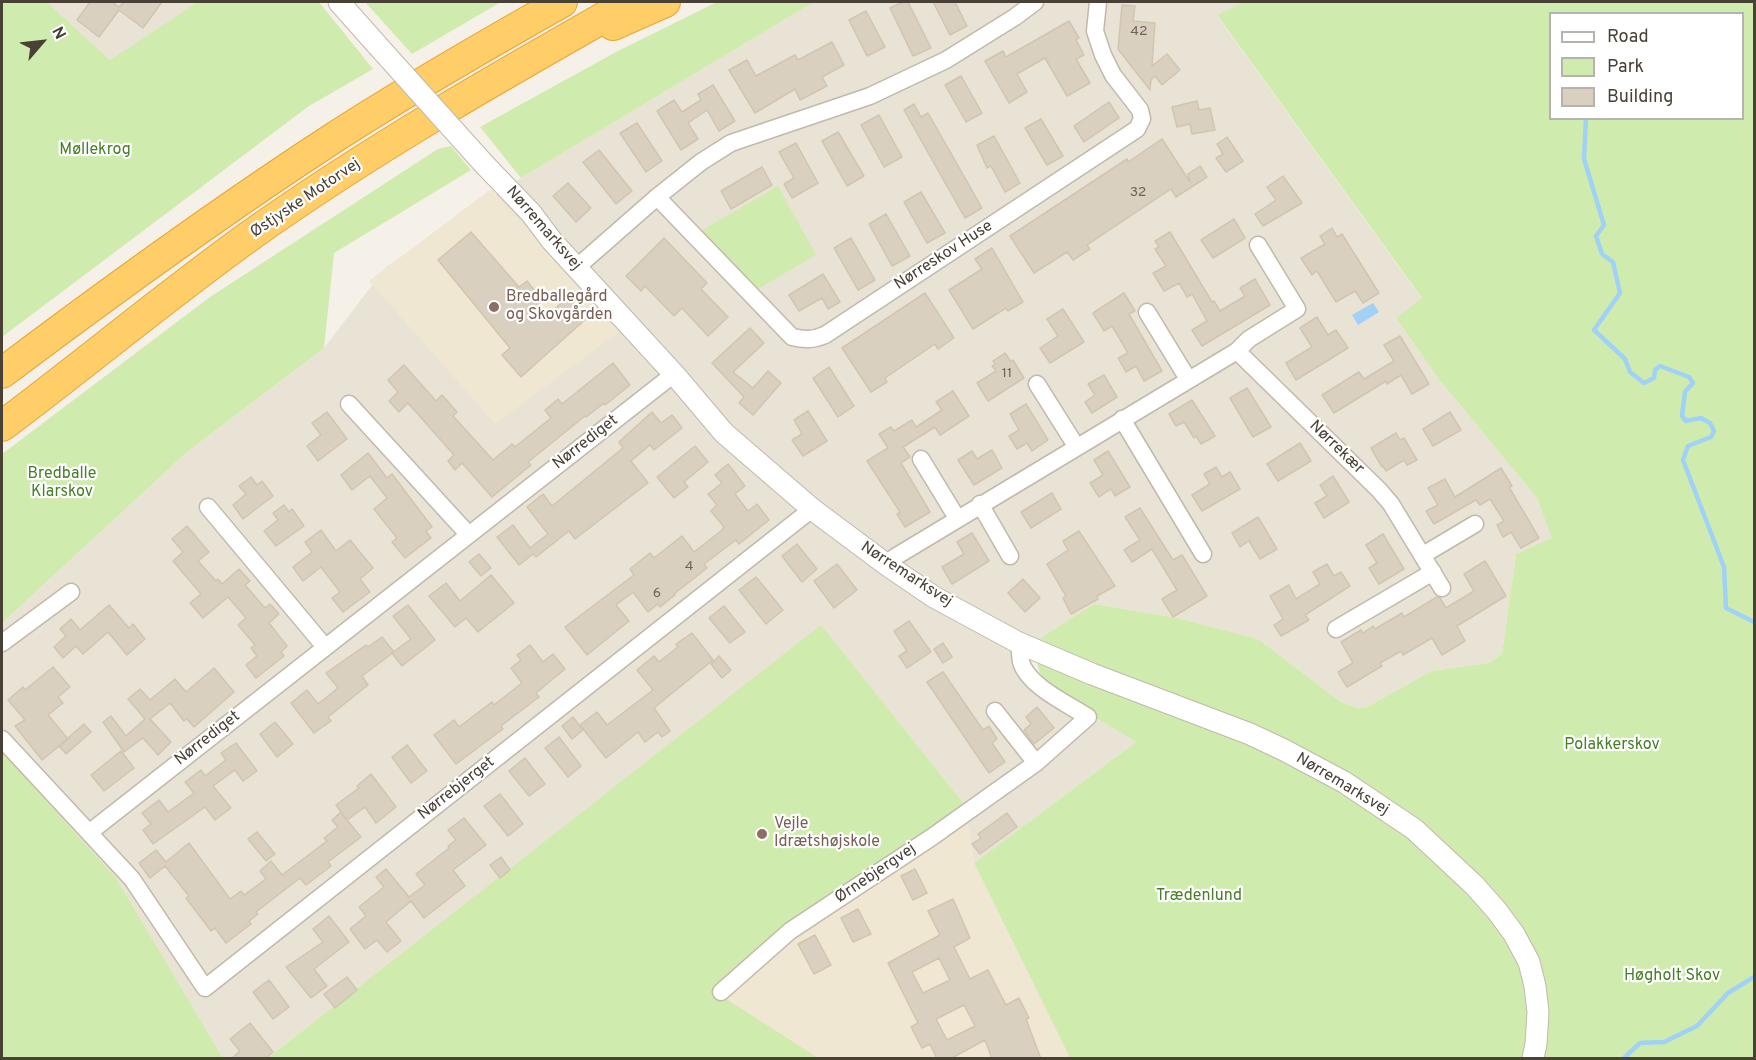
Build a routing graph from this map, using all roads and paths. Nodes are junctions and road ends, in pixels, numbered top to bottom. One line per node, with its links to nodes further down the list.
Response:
1 (339, 2): 10 (street, Nørremarksvej, bridge)
2 (562, 2): 13 (highway)
3 (631, 2): 7 (highway, Østjyske Motorvej)
4 (665, 2): 7 (highway)
5 (1035, 2): 8 (street)
6 (1098, 2): 8 (street, Nørreskov Huse)
7 (514, 68): 19 (highway, Østjyske Motorvej)
8 (657, 197): 10 (street)
9 (1258, 245): 12 (street)
10 (576, 268): 14 (street, Nørremarksvej)
11 (1147, 312): 15 (street)
12 (1237, 351): 15 (street); 29 (street, Nørrekær)
13 (2, 373)
14 (674, 374): 24 (street, Nørremarksvej); 27 (street, Nørrediget)
15 (1188, 379): 18 (street)
16 (1037, 384): 20 (street)
17 (349, 404): 27 (street)
18 (1122, 419): 20 (street); 28 (street)
19 (2, 426)
20 (1076, 446): 22 (street)
21 (921, 459): 25 (street)
22 (980, 504): 25 (street); 30 (street)
23 (208, 507): 38 (street)
24 (813, 509): 31 (street, Nørremarksvej); 42 (street, Nørrebjerget)
25 (957, 518): 31 (street)
26 (1475, 524): 29 (street)
27 (468, 534): 38 (street, Nørrediget)
28 (1203, 554)
29 (1423, 555): 32 (street, Nørrekær)
30 (1010, 556)
31 (887, 565): 37 (street, Nørremarksvej)
32 (1433, 572): 33 (street, Nørrekær); 35 (street)
33 (1442, 588)
34 (71, 592): 36 (street)
35 (1336, 629)
36 (2, 643)
37 (1019, 643): 41 (street, Ørnebjergvej); 44 (street, Nørremarksvej)
38 (325, 647): 42 (street, Nørrediget)
39 (995, 711): 41 (street)
40 (2, 739): 42 (street)
41 (1036, 763): 43 (street, Ørnebjergvej)
42 (90, 832)
43 (721, 992)
44 (1533, 1059)

